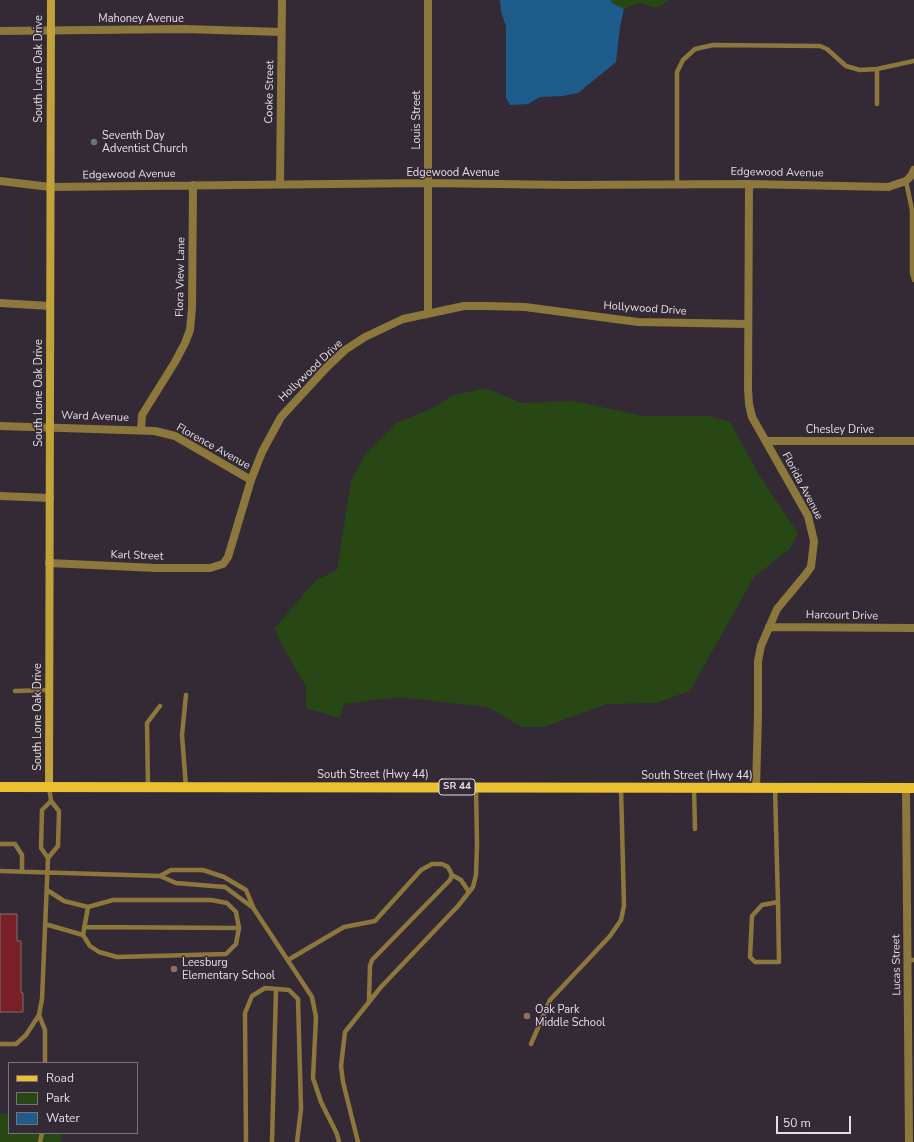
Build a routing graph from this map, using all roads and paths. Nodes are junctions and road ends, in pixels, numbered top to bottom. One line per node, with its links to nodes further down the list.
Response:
1 (51, 0): 4 (street, South Lone Oak Drive)
2 (282, 0): 6 (street, Cooke Street)
3 (428, 0): 13 (street, Louis Street)
4 (50, 30): 5 (street, Mahoney Avenue); 6 (street, Mahoney Avenue); 18 (street, South Lone Oak Drive)
5 (0, 31)
6 (282, 32): 14 (street, Cooke Street)
7 (914, 61): 8 (lane)
8 (877, 69): 9 (lane); 15 (lane)
9 (877, 104)
10 (914, 170): 12 (street)
11 (0, 180): 18 (street, Edgewood Avenue)
12 (906, 181): 16 (street, Edgewood Avenue); 19 (lane)
13 (427, 183): 14 (street, Edgewood Avenue); 15 (street, Edgewood Avenue); 22 (street, Louis Street)
14 (280, 184): 17 (street, Edgewood Avenue)
15 (677, 184): 16 (street, Edgewood Avenue)
16 (749, 184): 23 (street, Florida Avenue)
17 (193, 185): 18 (street, Edgewood Avenue); 26 (street, Flora View Lane)
18 (50, 187): 21 (street, South Lone Oak Drive)
19 (914, 280)
20 (0, 303): 21 (street)
21 (50, 306): 25 (street, South Lone Oak Drive)
22 (428, 312): 23 (street, Hollywood Drive); 29 (street, Hollywood Drive)
23 (748, 324): 28 (street, Florida Avenue)
24 (0, 426): 25 (street, Ward Avenue)
25 (50, 427): 26 (street, Ward Avenue); 31 (street, South Lone Oak Drive)
26 (141, 429): 29 (street, Florence Avenue)
27 (914, 440): 28 (street, Chesley Drive)
28 (766, 441): 34 (street, Florida Avenue)
29 (251, 480): 33 (street, Hollywood Drive)
30 (0, 496): 31 (street)
31 (50, 498): 32 (street, South Lone Oak Drive)
32 (49, 563): 33 (street, Karl Street); 36 (street, South Lone Oak Drive)
33 (223, 564)
34 (769, 627): 35 (street, Harcourt Drive); 47 (street, Florida Avenue)
35 (914, 628)
36 (49, 690): 37 (lane); 41 (street, South Lone Oak Drive)
37 (15, 691)
38 (186, 694): 43 (lane)
39 (160, 706): 42 (lane)
40 (0, 787): 41 (main road, South Street (Hwy 44) / SR 44)
41 (49, 787): 42 (main road, South Street (Hwy 44) / SR 44); 50 (lane)
42 (148, 787): 43 (main road, South Street (Hwy 44) / SR 44)
43 (186, 787): 44 (main road, South Street (Hwy 44) / SR 44)
44 (476, 788): 45 (main road, South Street (Hwy 44) / SR 44); 60 (lane)
45 (621, 788): 46 (main road, South Street (Hwy 44) / SR 44); 75 (lane)
46 (694, 788): 47 (main road, South Street (Hwy 44) / SR 44); 51 (lane)
47 (756, 788): 48 (main road, South Street (Hwy 44) / SR 44)
48 (775, 788): 49 (main road, South Street (Hwy 44) / SR 44); 62 (lane)
49 (910, 788): 61 (street, Lucas Street)
50 (50, 801): 53 (lane); 53 (lane)
51 (695, 828)
52 (0, 844): 55 (lane)
53 (48, 858): 56 (lane)
54 (0, 871): 55 (lane)
55 (22, 871): 56 (lane)
56 (48, 871): 58 (lane); 59 (lane)
57 (452, 875): 60 (lane); 69 (lane); 72 (lane)
58 (160, 876): 64 (lane); 64 (lane)
59 (47, 890): 63 (lane); 65 (lane)
60 (469, 892): 72 (lane)
61 (910, 892): 70 (street, Lucas Street)
62 (778, 902): 62 (lane)
63 (88, 907): 66 (lane); 67 (lane)
64 (254, 909): 69 (lane)
65 (45, 924): 68 (lane); 73 (lane)
66 (84, 927): 67 (lane); 68 (lane)
67 (239, 928): 68 (lane)
68 (83, 935)
69 (288, 960): 80 (lane)
70 (911, 960): 82 (street, Lucas Street)
71 (276, 989): 77 (lane); 78 (lane); 79 (lane)
72 (369, 1001): 81 (lane)
73 (39, 1016): 74 (lane); 76 (lane)
74 (0, 1044)
75 (531, 1044)
76 (45, 1062)
77 (246, 1142)
78 (272, 1142)
79 (297, 1142)
80 (339, 1142)
81 (358, 1142)
82 (909, 1142)

